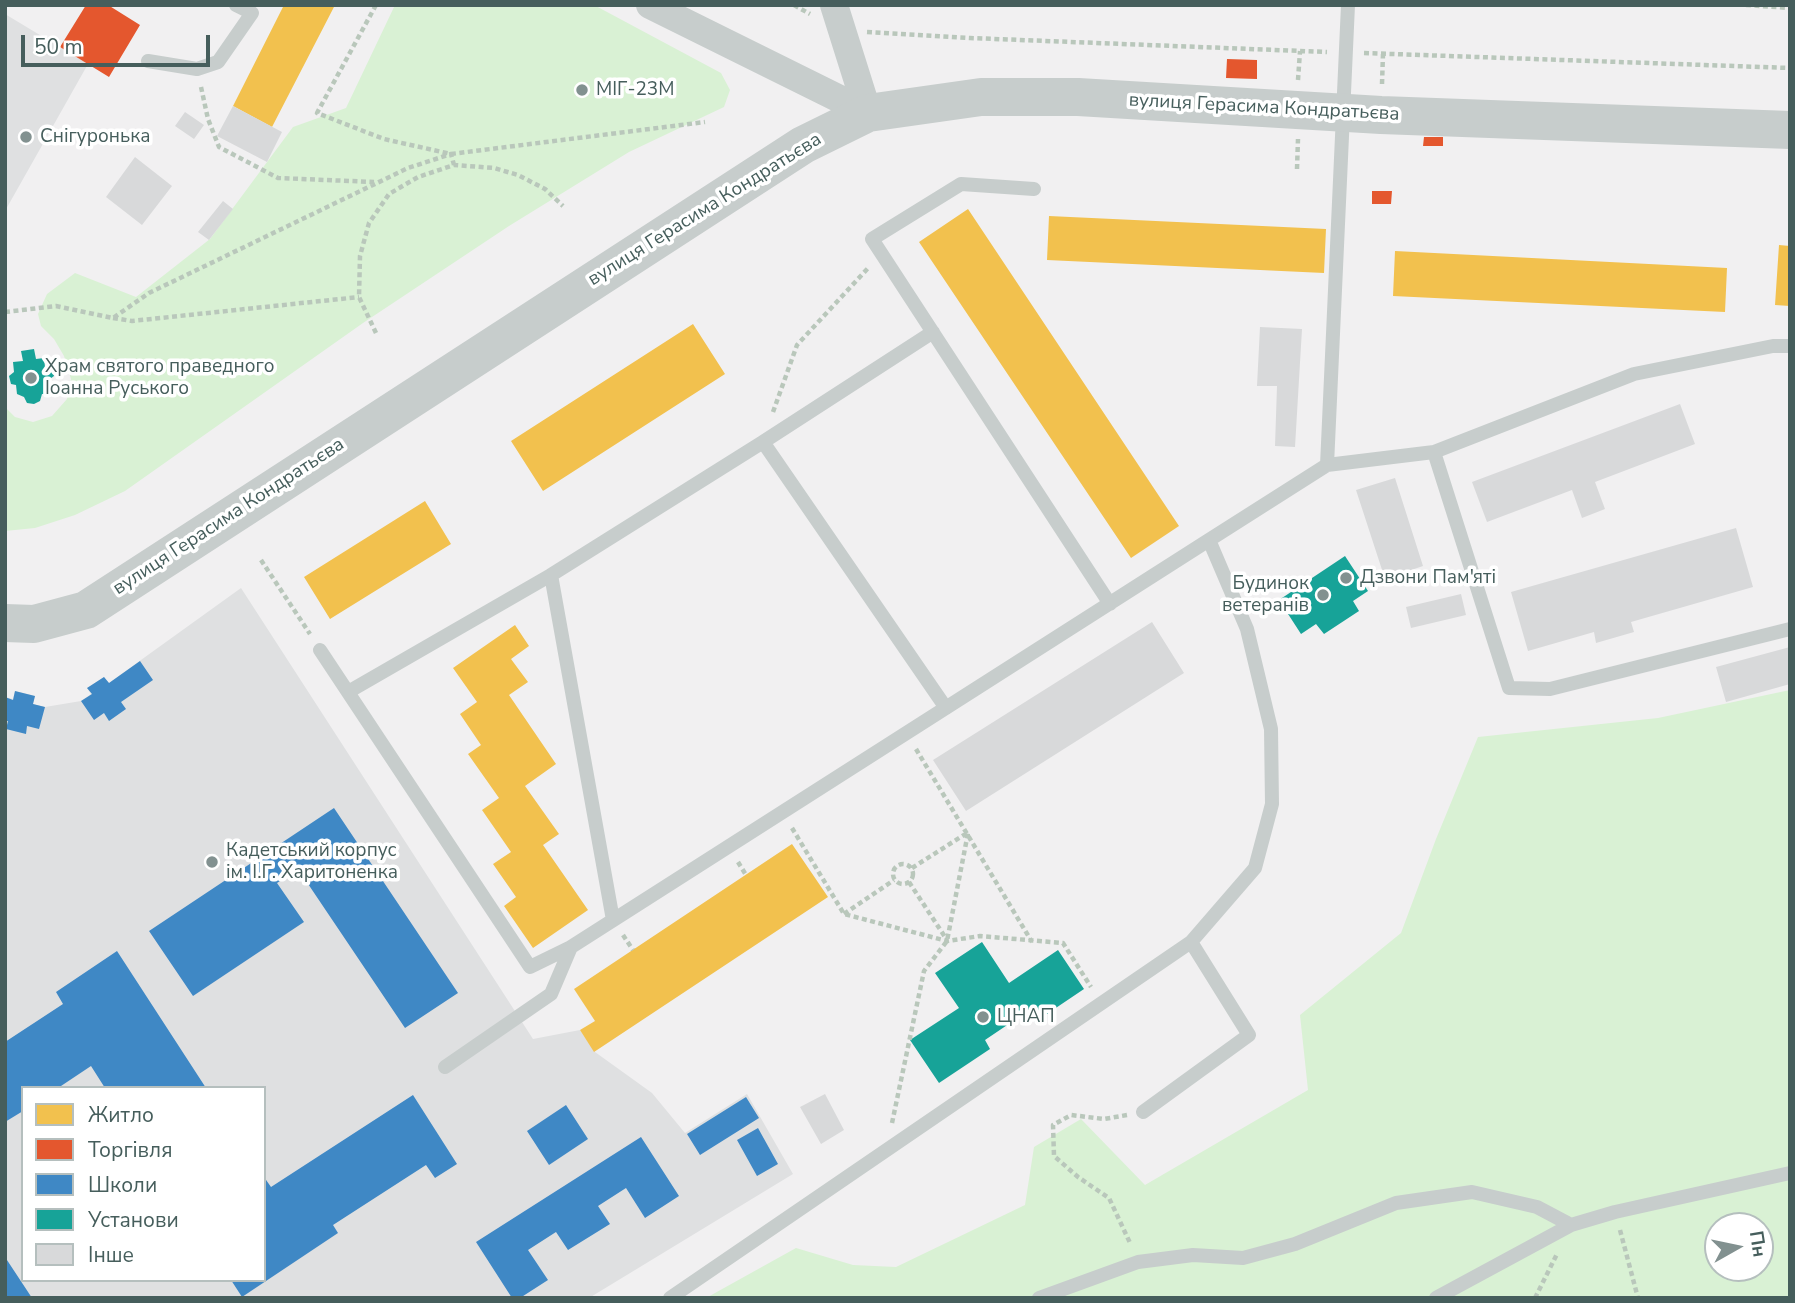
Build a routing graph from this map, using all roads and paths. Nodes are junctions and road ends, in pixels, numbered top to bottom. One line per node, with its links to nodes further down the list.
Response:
1 (236, 5): 12 (lane)
2 (376, 5): 19 (path)
3 (650, 5): 14 (street)
4 (1348, 5): 8 (lane)
5 (1746, 5): 6 (path)
6 (1790, 8)
7 (838, 18): 8 (path); 14 (street)
8 (1346, 52): 9 (path); 15 (lane)
9 (1383, 54): 11 (path); 13 (path)
10 (148, 61): 12 (lane)
11 (1790, 68)
12 (197, 69): 22 (path)
13 (1382, 85)
14 (868, 113): 15 (main road, вулиця Герасима Кондратьєва); 39 (main road, вулиця Герасима Кондратьєва)
15 (1343, 113): 17 (main road, вулиця Герасима Кондратьєва); 34 (lane)
16 (705, 122): 19 (path)
17 (1790, 130)
18 (1298, 138): 21 (path)
19 (451, 154): 20 (path); 22 (path)
20 (454, 165): 24 (path); 26 (path)
21 (1297, 169)
22 (378, 182): 28 (path)
23 (1034, 190): 25 (lane)
24 (563, 206)
25 (881, 253): 29 (lane); 32 (path)
26 (359, 296): 28 (path); 30 (path)
27 (5, 312): 28 (path)
28 (113, 318)
29 (933, 332): 32 (lane); 38 (lane)
30 (376, 333)
31 (1790, 346): 33 (lane)
32 (762, 442): 37 (lane); 43 (lane)
33 (1434, 452): 34 (lane); 40 (lane)
34 (1327, 465): 35 (lane)
35 (1209, 540): 38 (lane); 54 (lane)
36 (261, 560): 41 (path)
37 (551, 575): 42 (lane); 51 (lane)
38 (1110, 604): 43 (lane)
39 (5, 623)
40 (1790, 629)
41 (320, 650): 42 (lane)
42 (348, 692): 55 (lane)
43 (946, 708): 44 (lane)
44 (906, 733): 45 (lane); 46 (path)
45 (782, 812): 50 (path); 51 (lane)
46 (968, 833): 47 (path); 52 (path); 53 (path)
47 (912, 868): 48 (path); 49 (path)
48 (894, 880): 49 (path); 50 (path)
49 (909, 882): 52 (path)
50 (844, 915): 52 (path)
51 (613, 920): 55 (lane)
52 (947, 941): 53 (path); 59 (path)
53 (1032, 942): 56 (path)
54 (1191, 942): 56 (lane); 58 (lane)
55 (570, 947): 57 (lane)
56 (1102, 1004): 59 (lane)
57 (445, 1067)
58 (1143, 1112): 63 (path)
59 (886, 1151): 64 (lane)
60 (1790, 1173): 61 (lane)
61 (1615, 1212): 62 (lane); 68 (path)
62 (1571, 1225): 63 (lane); 66 (lane); 67 (path)
63 (1138, 1262): 65 (lane)
64 (670, 1298)
65 (1039, 1298)
66 (1436, 1298)
67 (1535, 1298)
68 (1637, 1298)

